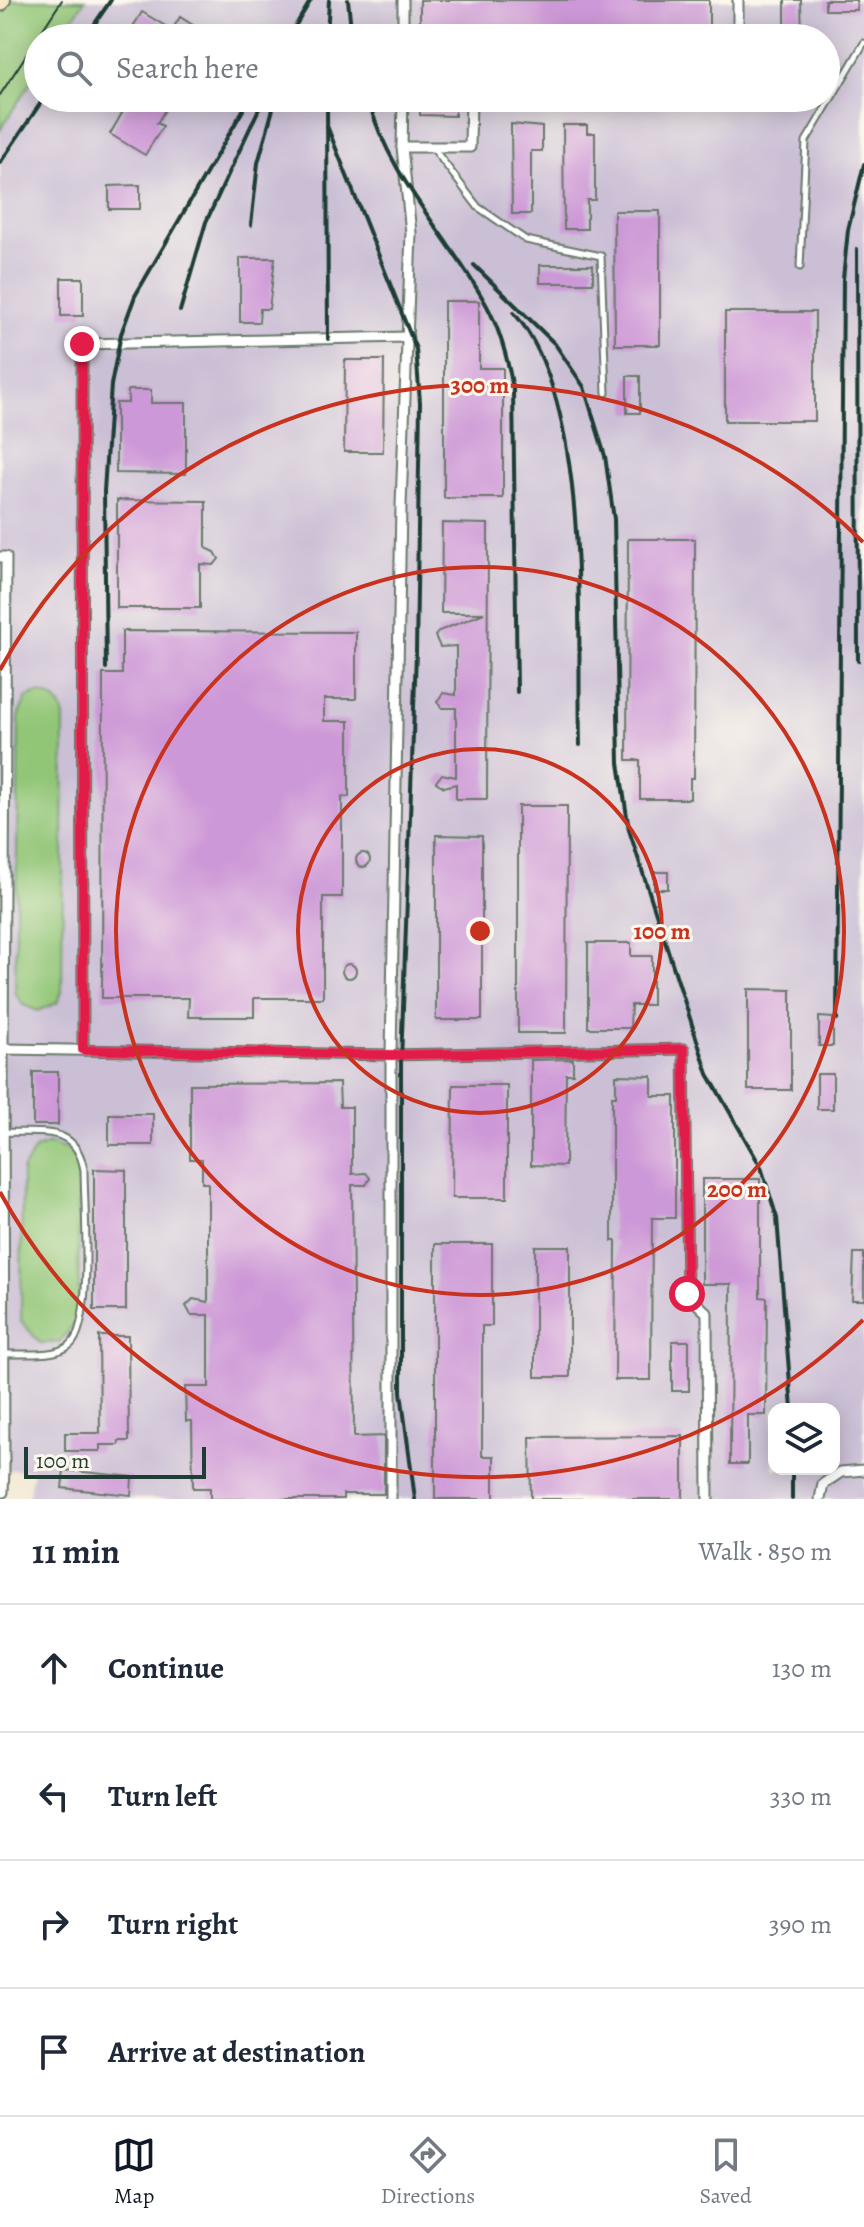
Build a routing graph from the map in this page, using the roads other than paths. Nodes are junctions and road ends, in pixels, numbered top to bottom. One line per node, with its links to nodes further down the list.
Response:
1 (403, 0): 3 (street)
2 (738, 0): 4 (street)
3 (403, 24)
4 (738, 24)
5 (864, 43): 6 (lane)
6 (840, 84)
7 (403, 112): 10 (street)
8 (471, 112): 11 (street)
9 (823, 112): 12 (lane)
10 (402, 147): 11 (street); 13 (street)
11 (433, 147): 14 (lane)
12 (800, 267)
13 (408, 337): 17 (street); 18 (street)
14 (606, 393)
15 (0, 557): 16 (street)
16 (2, 1049): 17 (street); 19 (street)
17 (83, 1050): 18 (street)
18 (391, 1055): 24 (street); 25 (street)
19 (3, 1132): 20 (street); 20 (lane)
20 (3, 1354): 21 (street)
21 (2, 1367): 23 (street)
22 (864, 1470): 26 (street)
23 (0, 1493)
24 (391, 1499)
25 (708, 1499)
26 (820, 1499)

